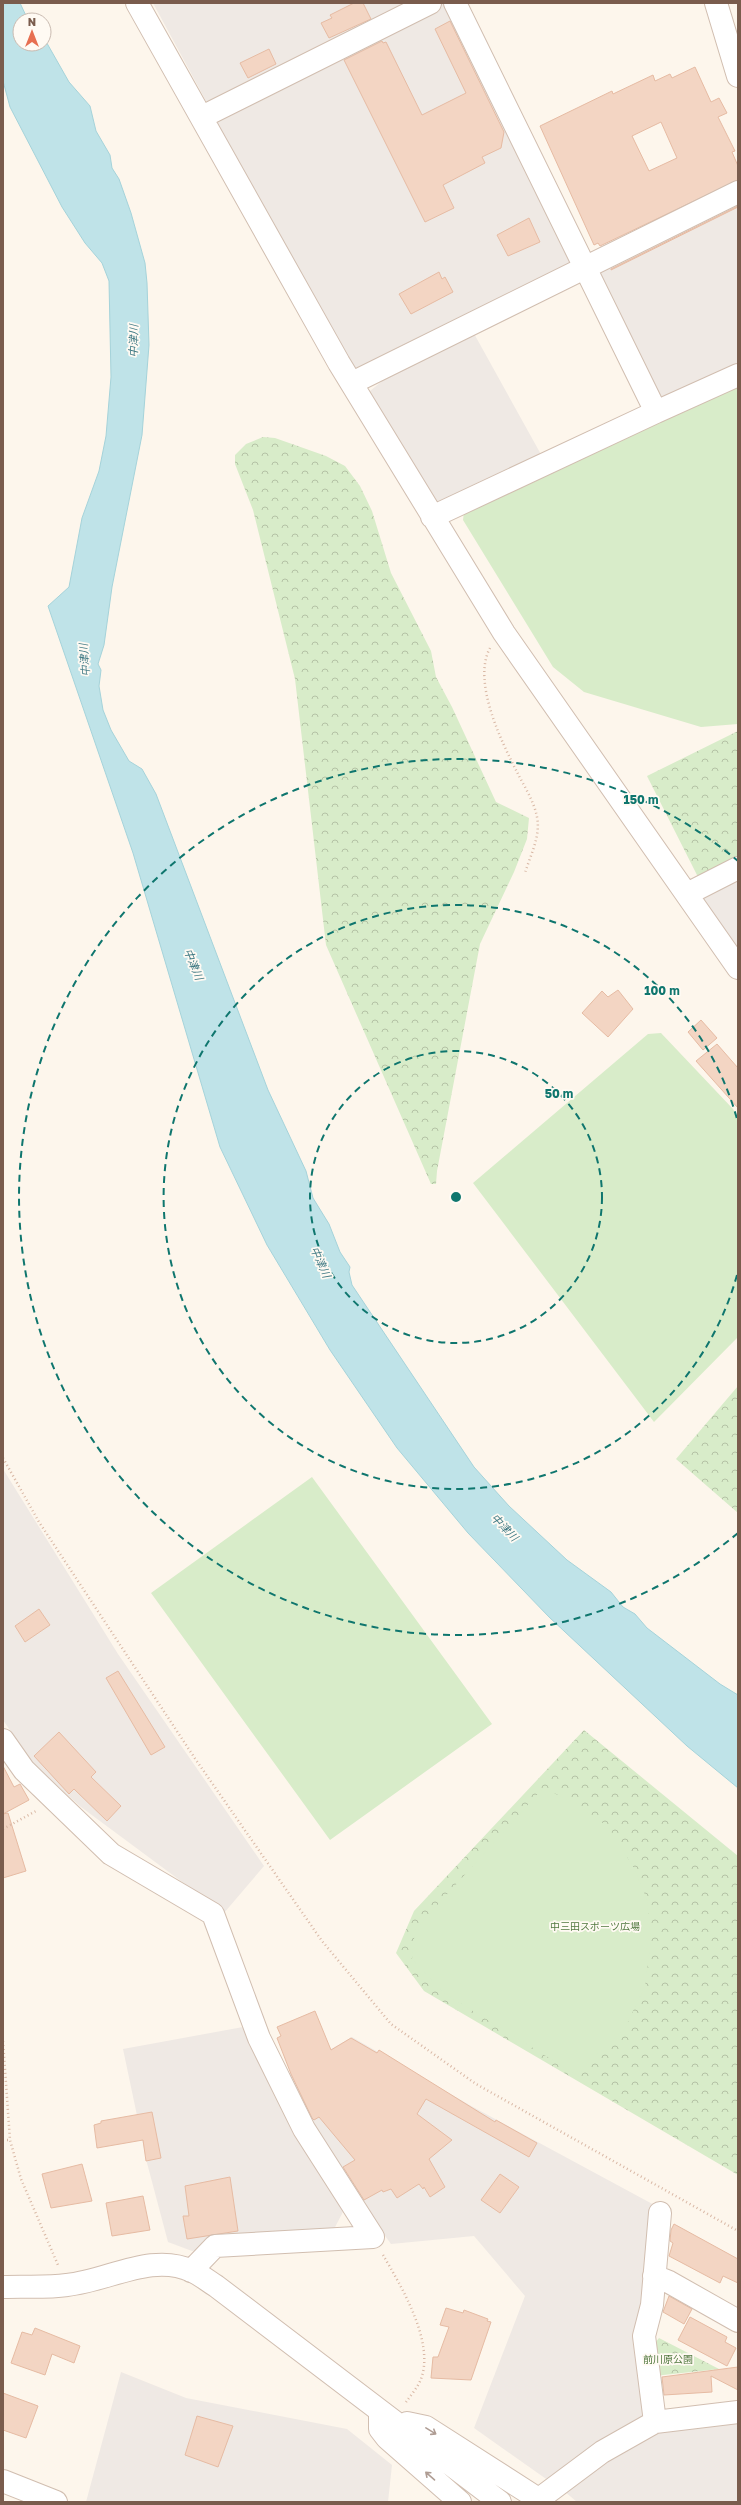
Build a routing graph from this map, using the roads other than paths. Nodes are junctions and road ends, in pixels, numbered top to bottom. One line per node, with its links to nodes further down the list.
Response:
1 (137, 3): 6 (street)
2 (430, 3): 6 (street)
3 (455, 3): 8 (street)
4 (716, 3): 5 (street)
5 (738, 76)
6 (202, 117): 10 (street)
7 (738, 192): 8 (street)
8 (586, 267): 10 (street); 11 (street)
9 (738, 375): 11 (street)
10 (352, 383): 12 (street)
11 (656, 412): 12 (street)
12 (432, 517): 14 (street)
13 (738, 868): 14 (street)
14 (687, 894): 15 (street)
15 (738, 968)
16 (3, 1740): 18 (street)
17 (660, 2213): 19 (street)
18 (191, 2271): 20 (street); 23 (street)
19 (654, 2276): 21 (street); 24 (street)
20 (3, 2287)
21 (738, 2321)
22 (738, 2412): 24 (street)
23 (387, 2416): 26 (street, one-way to 26); 28 (street, one-way to 23); 29 (street)
24 (655, 2422): 26 (street)
25 (3, 2481): 27 (street)
26 (541, 2500)
27 (54, 2502)
28 (460, 2502)
29 (500, 2502)

